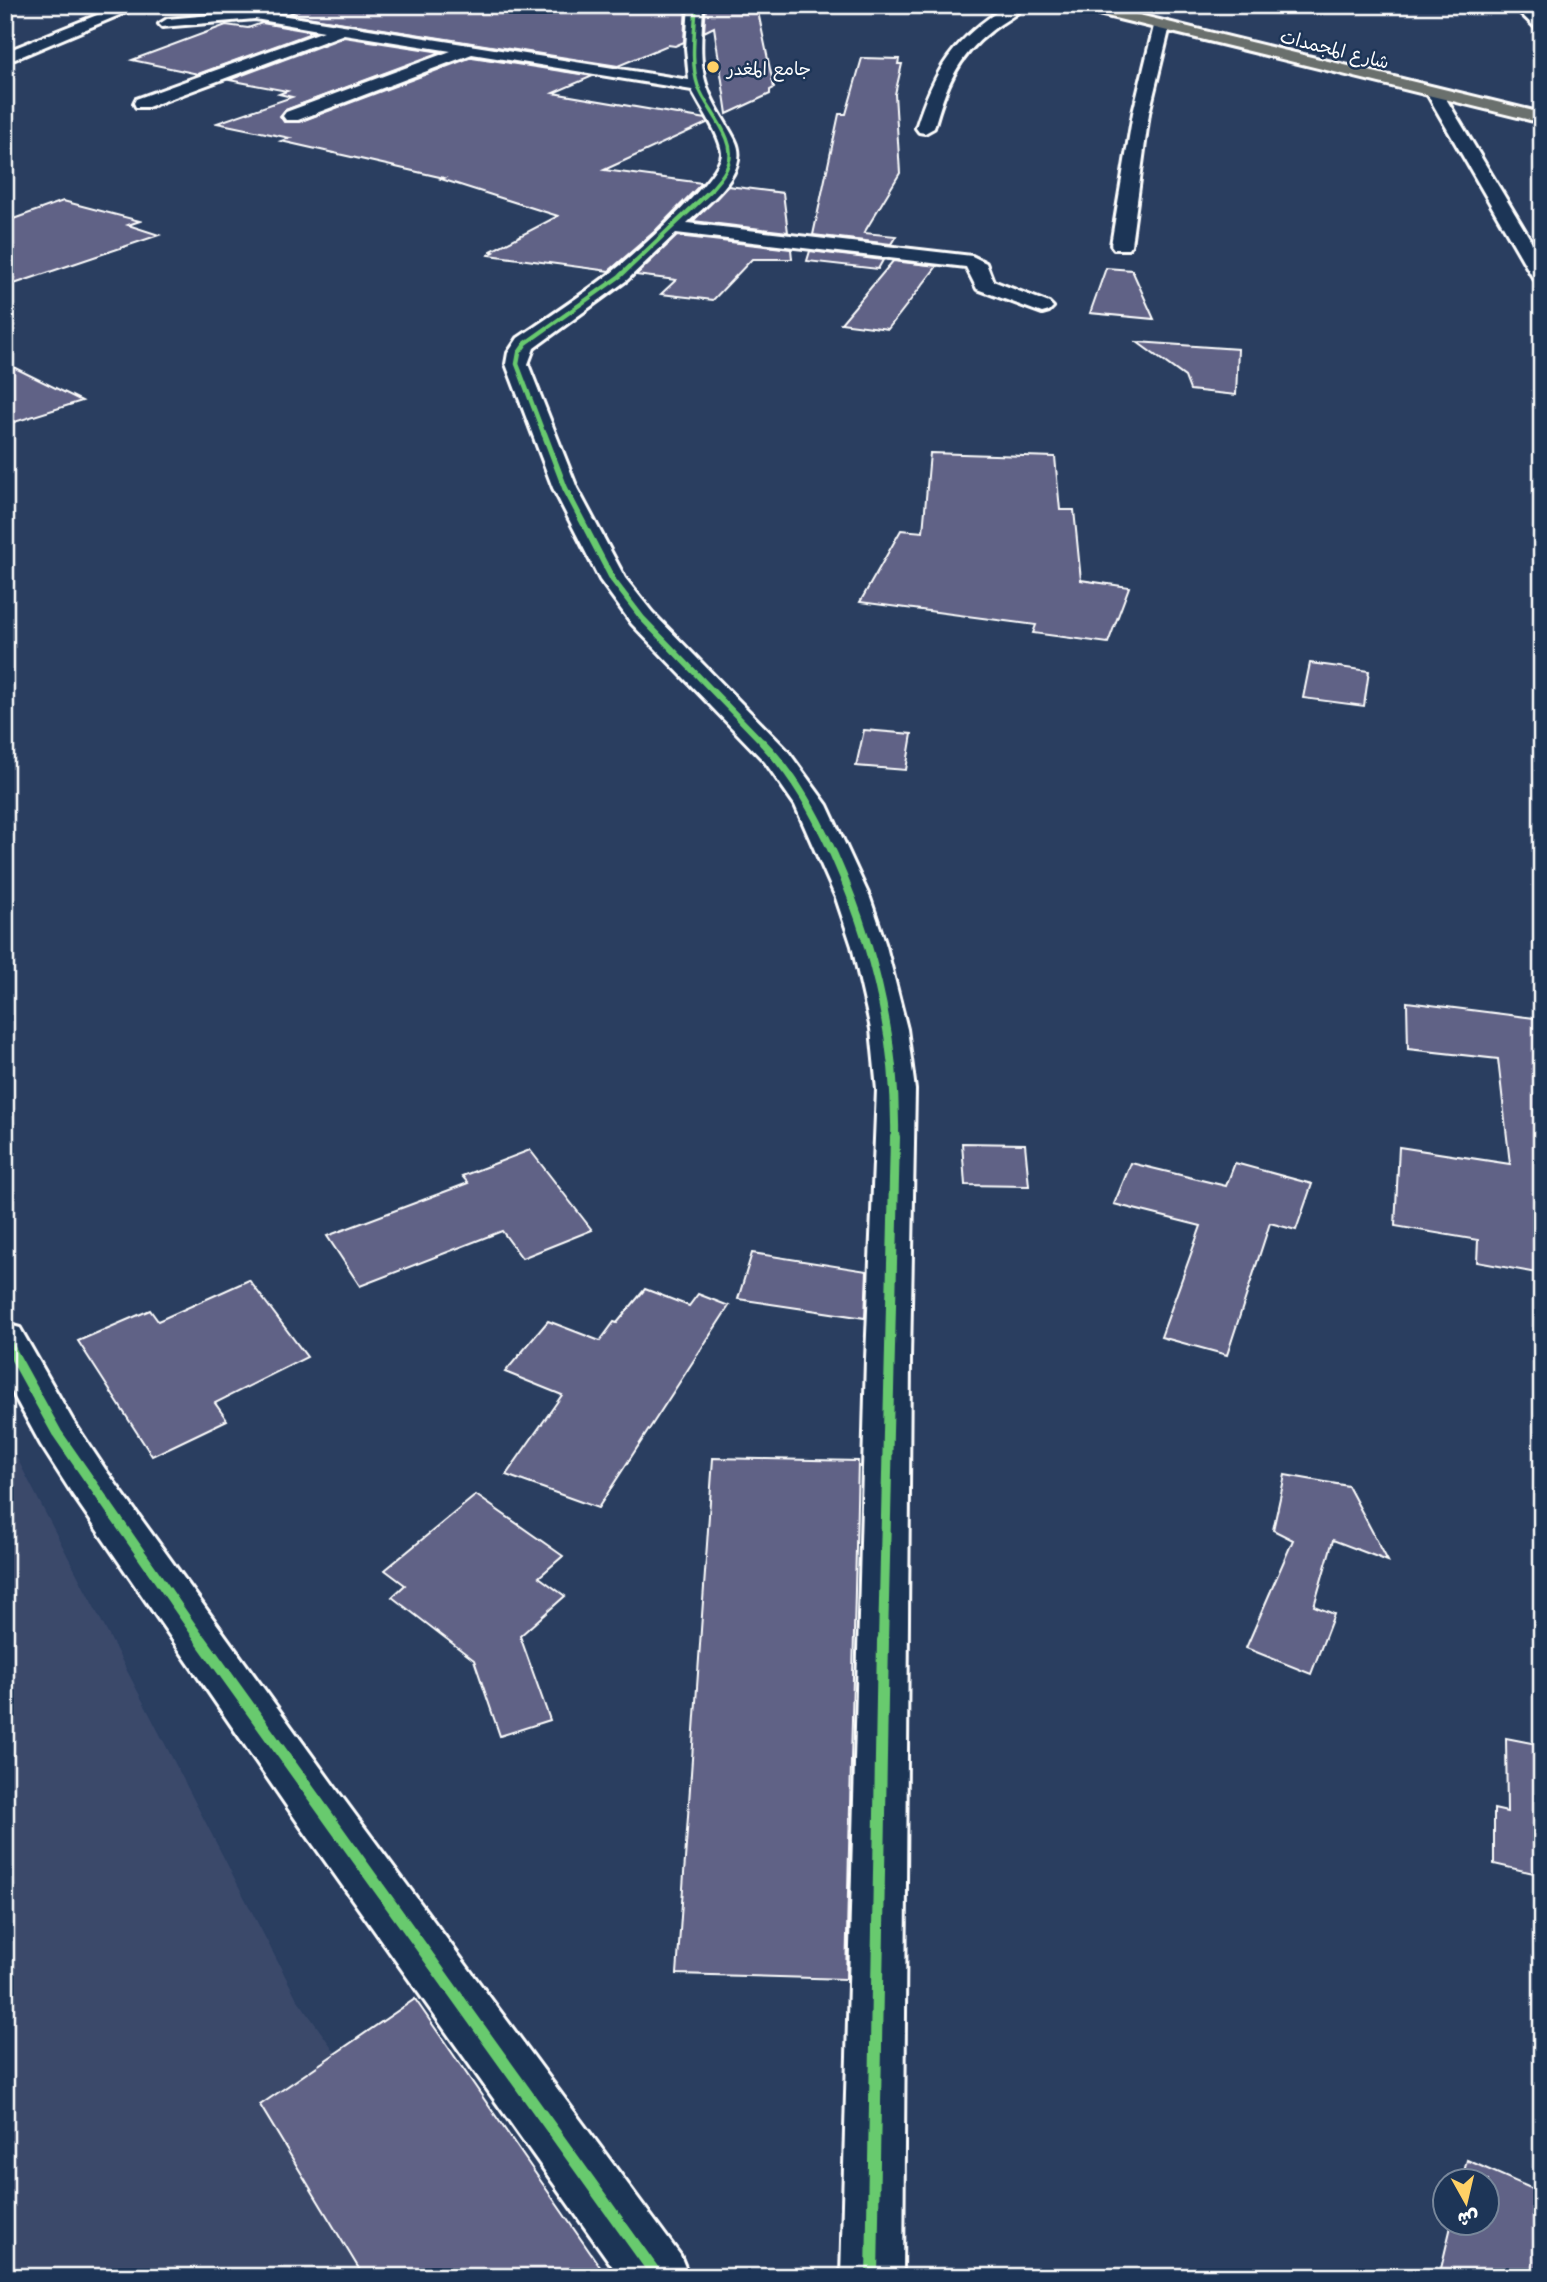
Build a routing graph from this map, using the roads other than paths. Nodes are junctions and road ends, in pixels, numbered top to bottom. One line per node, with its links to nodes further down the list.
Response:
1 (136, 5): 11 (street)
2 (696, 5): 12 (street)
3 (1019, 5): 17 (street)
4 (1079, 5): 7 (main road, شارع المجمدات)
5 (1519, 5): 8 (street)
6 (167, 24): 9 (street)
7 (1162, 26): 13 (main road, شارع المجمدات); 19 (street)
8 (1542, 26)
9 (345, 29): 10 (street); 14 (street)
10 (471, 49): 12 (street); 15 (street)
11 (9, 56)
12 (698, 86): 18 (street)
13 (1434, 92): 16 (main road, شارع المجمدات); 20 (street)
14 (142, 103)
15 (292, 116)
16 (1542, 118)
17 (925, 128)
18 (671, 228): 21 (street); 24 (street)
19 (1121, 245)
20 (1542, 276)
21 (1042, 307)
22 (5, 1339): 23 (street)
23 (658, 2277)
24 (872, 2277)

